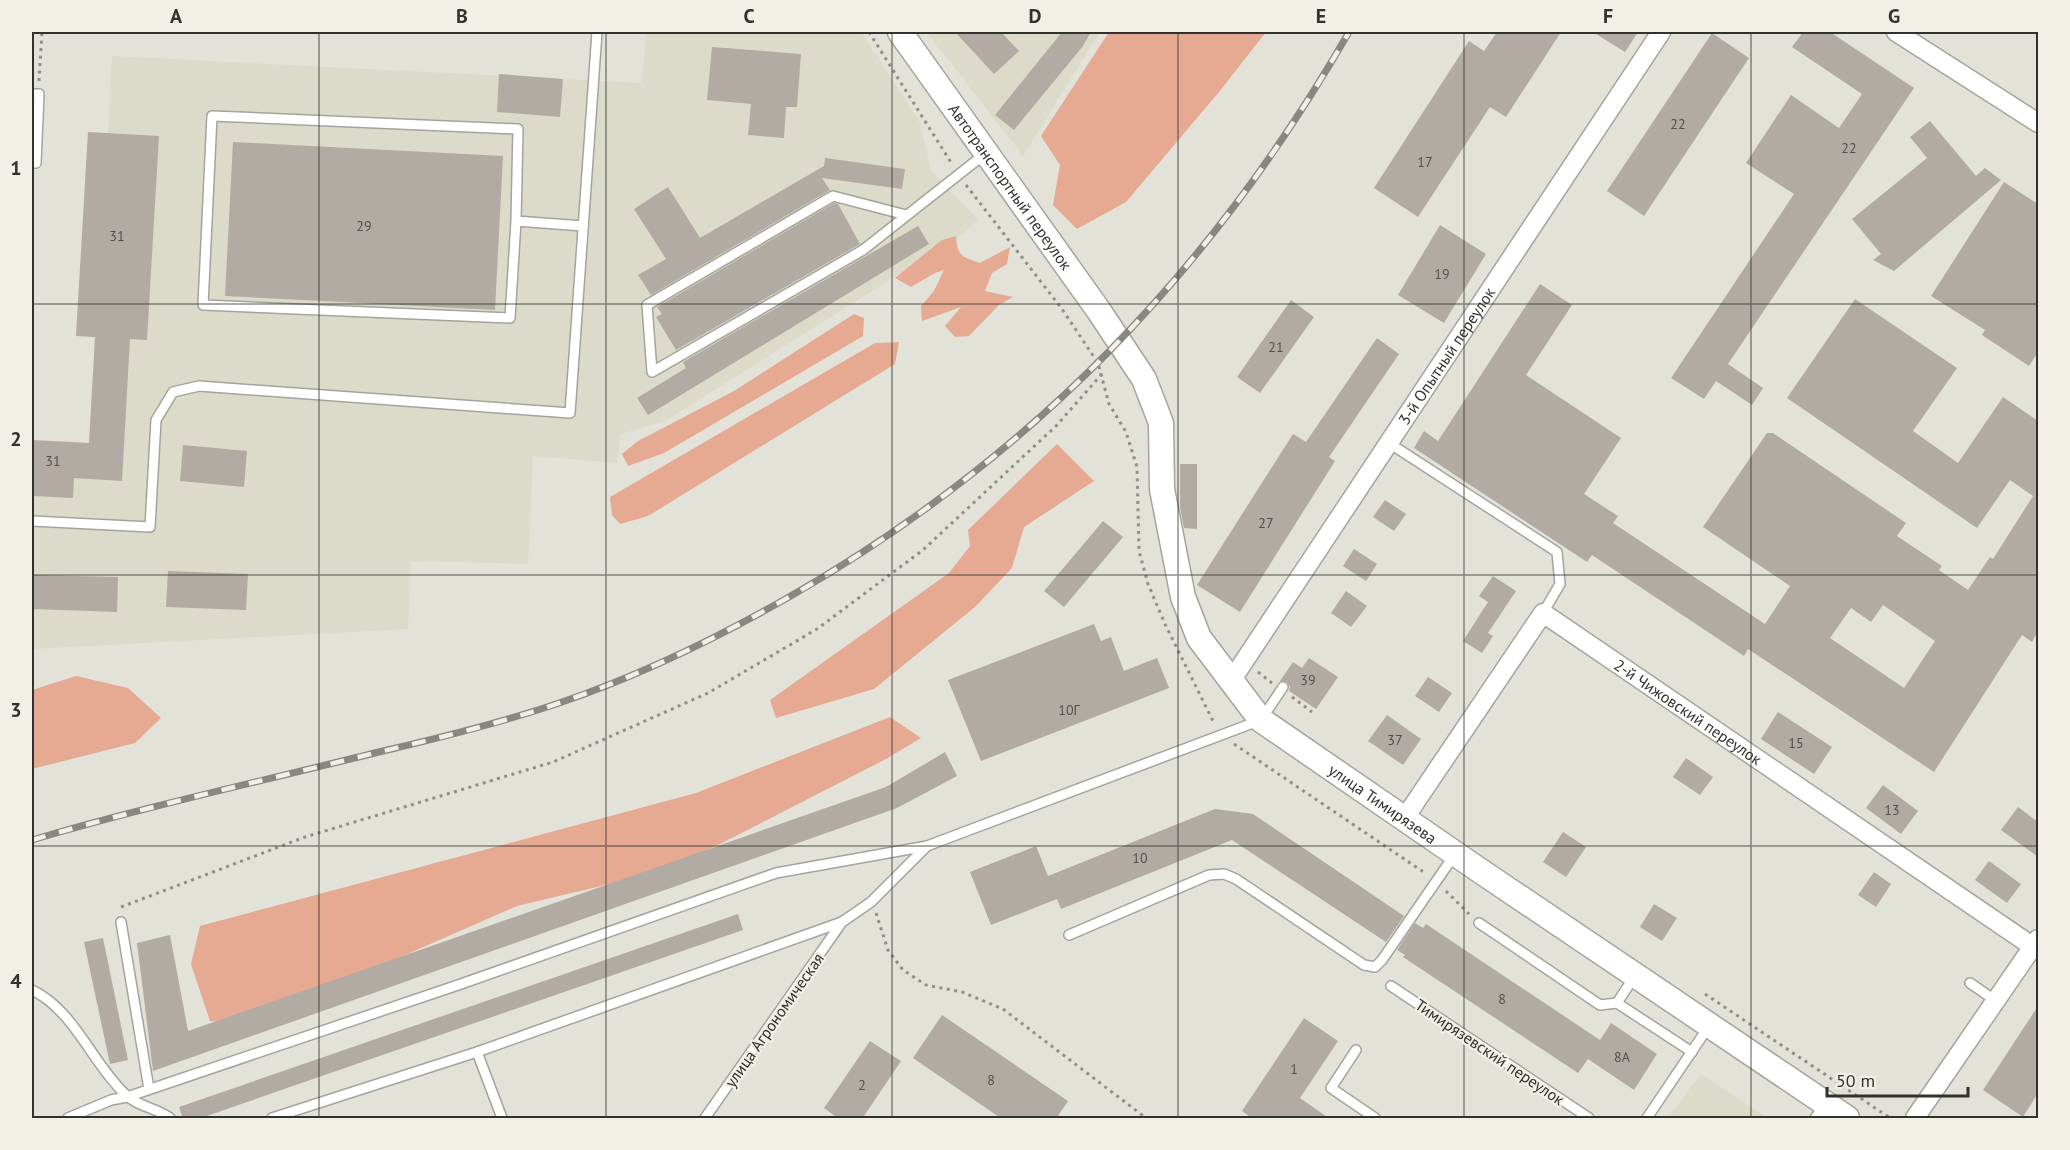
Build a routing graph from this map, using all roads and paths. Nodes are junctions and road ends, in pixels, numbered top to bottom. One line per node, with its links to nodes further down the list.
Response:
1 (42, 32): 7 (path)
2 (597, 32): 14 (lane)
3 (869, 32): 11 (path)
4 (900, 32): 9 (main road, Автотранспортный переулок)
5 (1661, 32): 18 (street, 3-й Опытный переулок)
6 (1896, 32): 8 (street)
7 (35, 94): 10 (lane)
8 (2038, 123)
9 (986, 153): 11 (lane); 16 (main road, Автотранспортный переулок)
10 (32, 163)
11 (958, 174): 12 (lane); 15 (path)
12 (906, 215): 12 (lane)
13 (516, 221): 13 (lane); 14 (lane)
14 (583, 226): 19 (lane)
15 (1062, 309)
16 (1120, 342): 21 (main road, улица Тимирязева)
17 (1102, 374): 29 (path)
18 (1389, 443): 20 (lane); 21 (street, 3-й Опытный переулок)
19 (32, 521)
20 (1543, 613): 24 (street); 33 (street, 2-й Чижовский переулок)
21 (1231, 681): 23 (main road, улица Тимирязева)
22 (1283, 687): 23 (lane)
23 (1262, 720): 24 (main road, улица Тимирязева); 25 (lane)
24 (1404, 819): 26 (main road, улица Тимирязева)
25 (927, 846): 28 (lane); 44 (lane)
26 (1455, 854): 27 (lane); 34 (main road, улица Тимирязева)
27 (1436, 880): 31 (path); 32 (lane)
28 (871, 902): 30 (lane); 53 (path)
29 (121, 922): 44 (lane)
30 (842, 922): 42 (lane); 52 (lane, улица Агрономическая)
31 (1479, 923): 39 (lane)
32 (1069, 935)
33 (2037, 945): 38 (street)
34 (1635, 975): 39 (lane); 40 (main road, улица Тимирязева)
35 (1970, 983): 38 (lane)
36 (1391, 986): 55 (lane, Тимирязевский переулок)
37 (32, 990): 45 (lane)
38 (1996, 1001): 47 (street)
39 (1617, 1003): 43 (lane)
40 (1710, 1026): 43 (lane); 46 (main road, улица Тимирязева)
41 (1356, 1050): 54 (lane)
42 (477, 1052): 50 (lane); 51 (lane)
43 (1692, 1052): 56 (lane)
44 (149, 1089): 45 (lane)
45 (127, 1097): 48 (lane); 49 (lane)
46 (1820, 1111): 57 (main road, улица Тимирязева)
47 (1917, 1118)
48 (68, 1119)
49 (170, 1119)
50 (272, 1119)
51 (502, 1119)
52 (705, 1119)
53 (1146, 1119)
54 (1375, 1119)
55 (1589, 1119)
56 (1647, 1119)
57 (1847, 1119)

